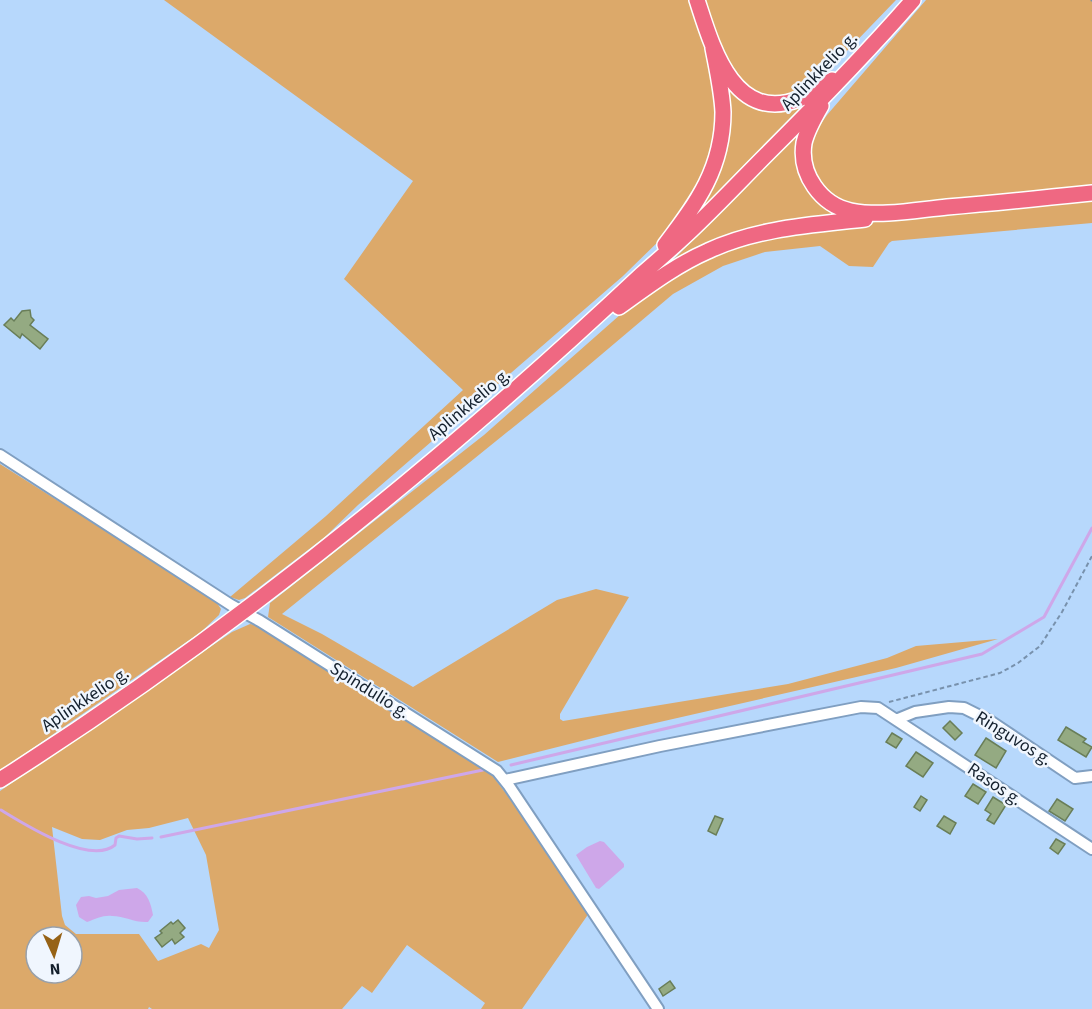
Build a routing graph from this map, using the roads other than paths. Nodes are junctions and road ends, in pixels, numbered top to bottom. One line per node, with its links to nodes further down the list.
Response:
1 (697, 0): 3 (highway)
2 (913, 0): 4 (highway, Aplinkkelio g.)
3 (713, 48): 4 (highway); 8 (highway)
4 (847, 71): 5 (highway, Aplinkkelio g.)
5 (834, 86): 7 (highway); 8 (highway, Aplinkkelio g.)
6 (1092, 193): 7 (highway)
7 (901, 212): 9 (highway)
8 (644, 272): 9 (highway, Aplinkkelio g.)
9 (575, 338): 11 (highway, Aplinkkelio g.)
10 (0, 455): 11 (street, Spindulio g.)
11 (243, 611): 14 (highway, Aplinkkelio g.); 15 (street, Spindulio g.)
12 (898, 719): 13 (street, Ringuvos g.); 15 (street, Rasos g.); 16 (street, Rasos g.)
13 (1092, 776)
14 (0, 780)
15 (505, 780): 17 (street, Spindulio g.)
16 (1092, 849)
17 (658, 1009)

